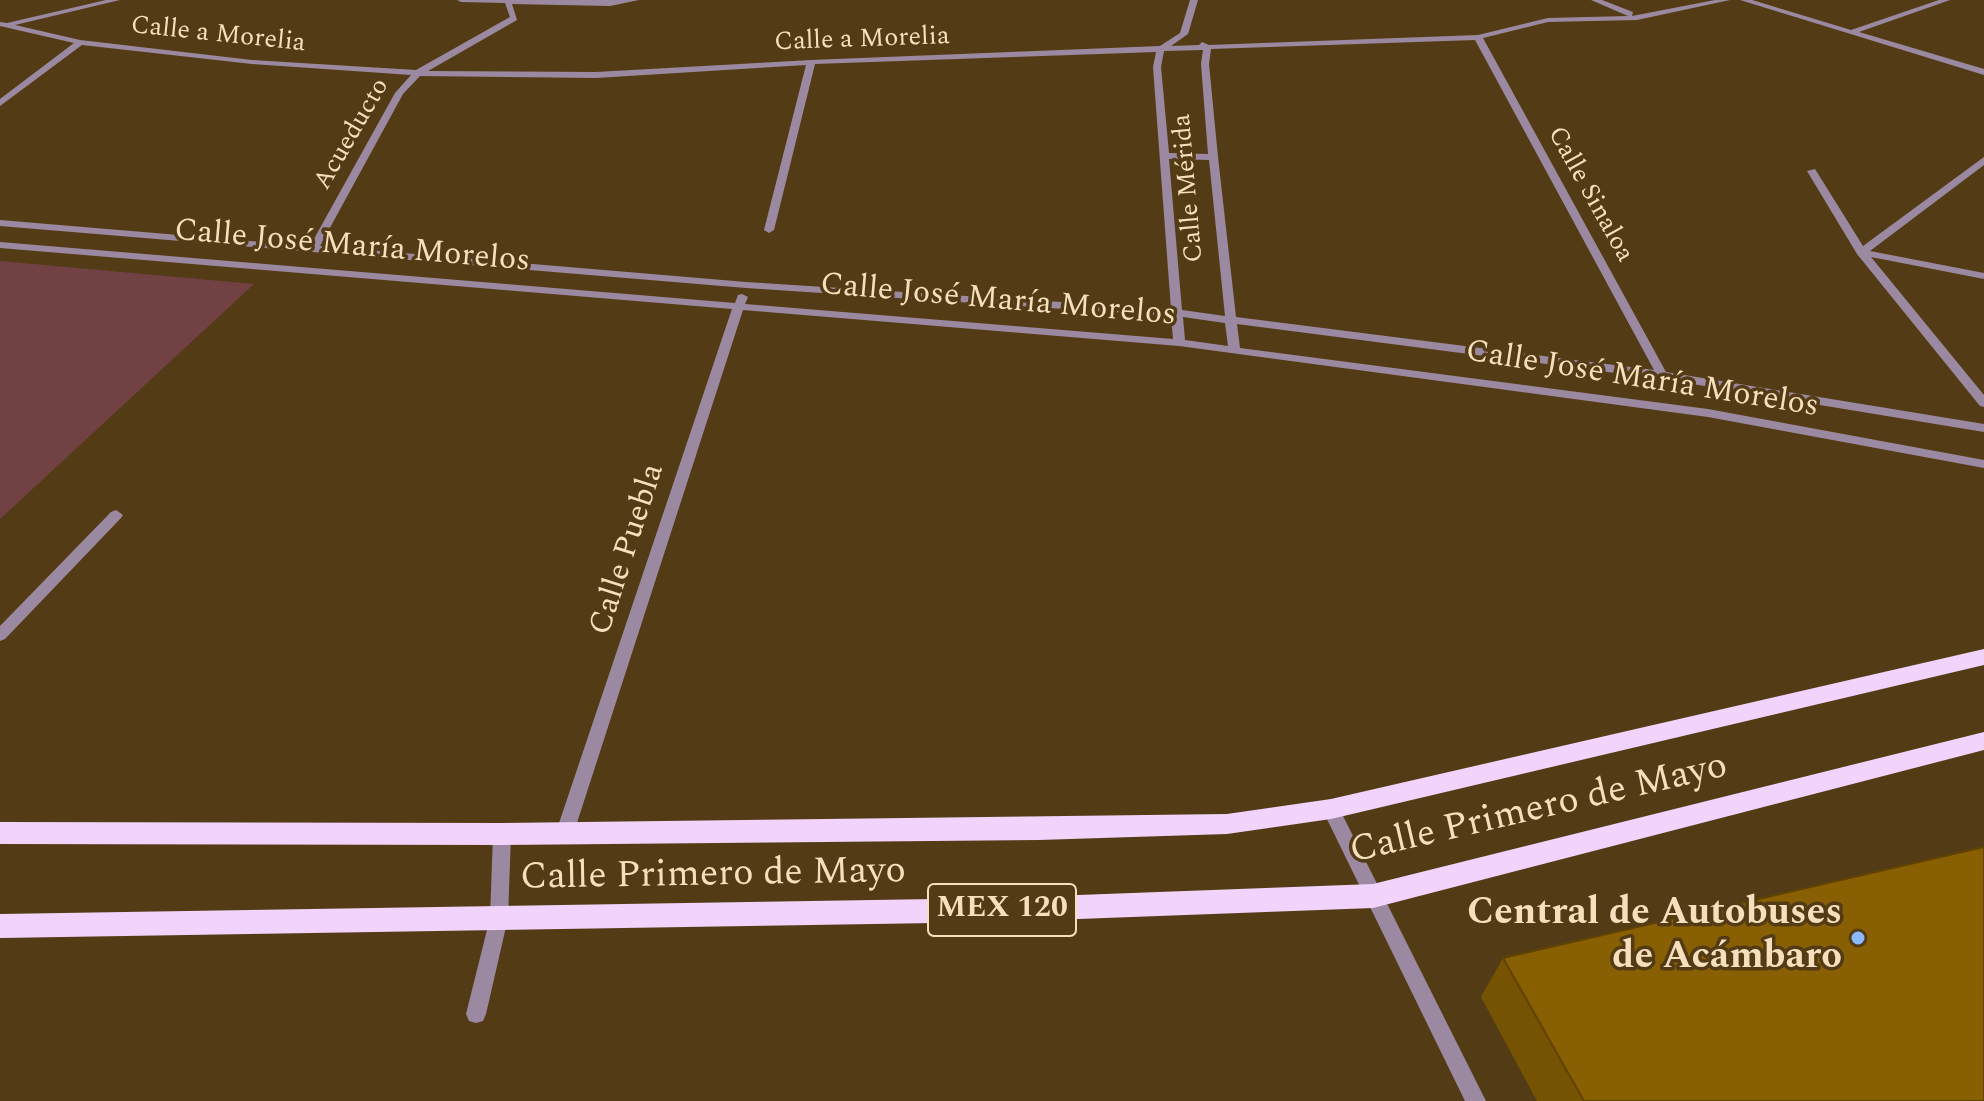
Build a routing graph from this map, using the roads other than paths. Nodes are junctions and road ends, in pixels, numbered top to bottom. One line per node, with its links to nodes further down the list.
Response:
1 (116, 0): 11 (street)
2 (461, 0): 9 (street)
3 (635, 0): 9 (street)
4 (1194, 0): 13 (street)
5 (1595, 0): 10 (street)
6 (1726, 0): 10 (street, Calle a Morelia)
7 (1744, 0): 12 (street)
8 (1946, 0): 12 (street)
9 (508, 4): 20 (street, Acueducto)
10 (1637, 18): 14 (street, Calle a Morelia)
11 (3, 24): 15 (street, Calle a Morelia)
12 (1852, 32): 19 (street)
13 (1184, 34): 16 (street); 17 (street)
14 (1478, 37): 16 (street, Calle a Morelia); 38 (street, Calle Sinaloa)
15 (80, 42): 20 (street, Calle a Morelia); 21 (street)
16 (1207, 47): 17 (street, Calle a Morelia); 23 (street, Calle Mérida)
17 (1160, 50): 18 (street, Calle a Morelia); 22 (street, Calle Mérida)
18 (811, 62): 20 (street, Calle a Morelia); 27 (street)
19 (1984, 72)
20 (418, 73): 29 (street, Acueducto)
21 (0, 103)
22 (1164, 156): 23 (street); 34 (street, Calle Mérida)
23 (1213, 157): 35 (street, Calle Mérida)
24 (1984, 160): 30 (street)
25 (1812, 171): 30 (street)
26 (0, 223): 29 (street, Calle José María Morelos)
27 (769, 230)
28 (0, 245): 33 (street, Calle José María Morelos)
29 (314, 248): 32 (street, Calle José María Morelos)
30 (1861, 252): 31 (street); 39 (street)
31 (1984, 276)
32 (746, 285): 33 (street, Calle Puebla); 34 (street, Calle José María Morelos)
33 (740, 306): 36 (street, Calle José María Morelos); 47 (street, Calle Puebla)
34 (1177, 313): 35 (street, Calle José María Morelos); 36 (street, Calle Mérida)
35 (1229, 319): 37 (street, Calle Mérida); 38 (street, Calle José María Morelos)
36 (1179, 343): 37 (street, Calle José María Morelos)
37 (1234, 349): 41 (street, Calle José María Morelos)
38 (1662, 375): 40 (street, Calle José María Morelos)
39 (1984, 403)
40 (1984, 428)
41 (1984, 464)
42 (116, 515): 43 (street)
43 (0, 635)
44 (1984, 657): 46 (main road, Calle Primero de Mayo)
45 (1984, 741): 50 (main road, Calle Primero de Mayo / MEX 120)
46 (1331, 809): 47 (main road, Calle Primero de Mayo); 50 (street)
47 (565, 832): 49 (main road, Calle Primero de Mayo)
48 (0, 833): 49 (main road, Calle Primero de Mayo)
49 (502, 834): 51 (street)
50 (1373, 896): 51 (main road, Calle Primero de Mayo / MEX 120); 54 (street)
51 (499, 918): 52 (main road, Calle Primero de Mayo / MEX 120); 53 (street)
52 (0, 926)
53 (476, 1014)
54 (1476, 1101)

